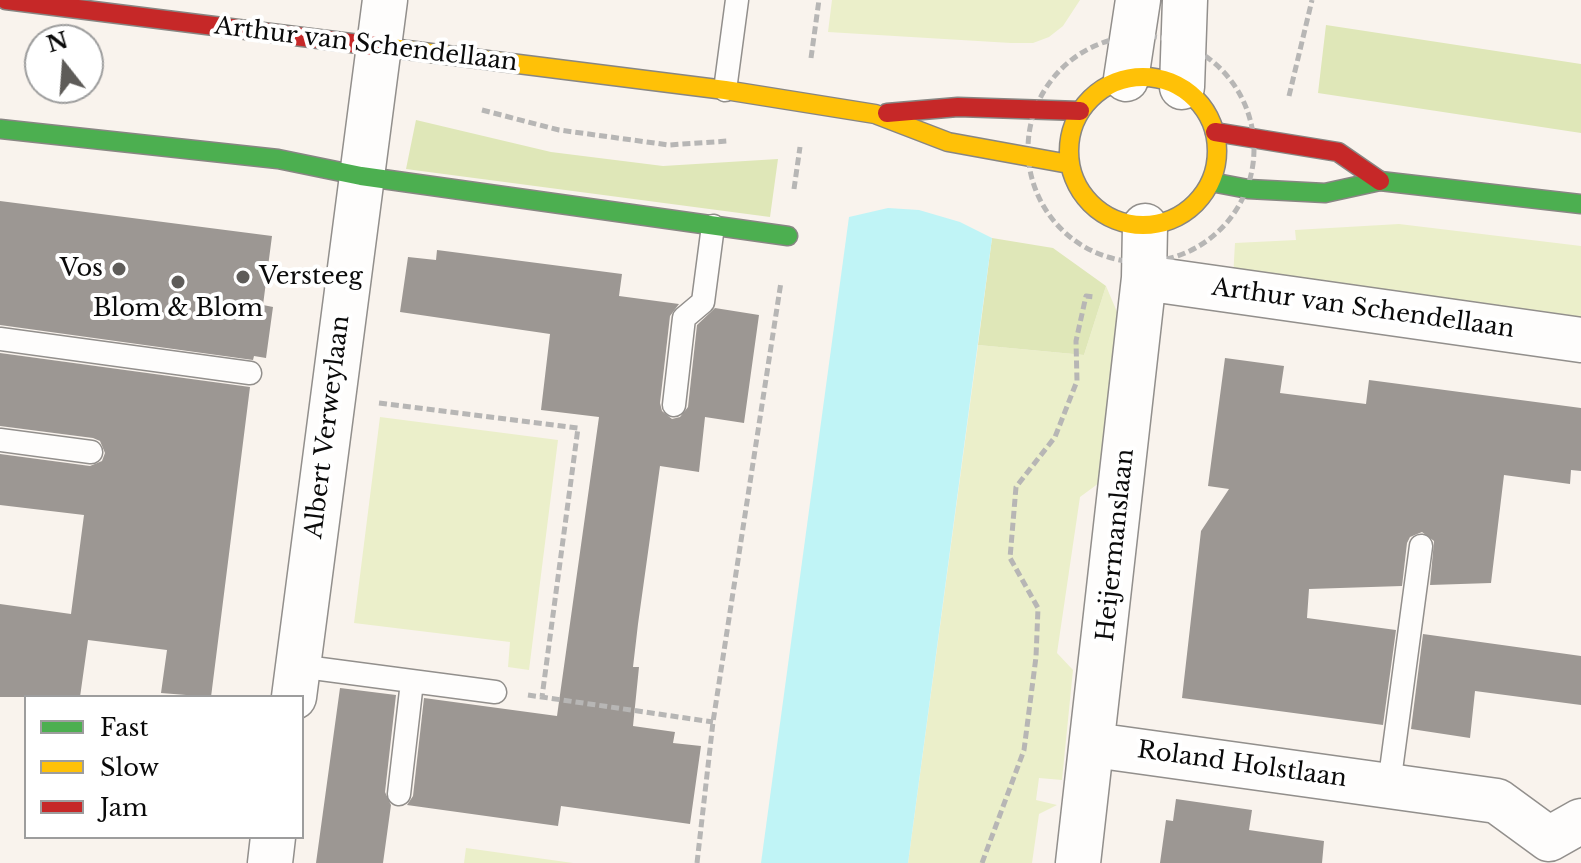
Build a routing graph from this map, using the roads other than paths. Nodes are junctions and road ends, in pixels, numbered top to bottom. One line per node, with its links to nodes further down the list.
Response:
1 (6, 0): 6 (street, Arthur van Schendellaan)
2 (385, 0): 6 (street, Albert Verweylaan)
3 (737, 0): 9 (lane)
4 (1185, 0): 8 (street)
5 (1134, 18): 7 (street)
6 (378, 47): 9 (street, Arthur van Schendellaan); 15 (street, Albert Verweylaan)
7 (1126, 79): 8 (street); 10 (street)
8 (1182, 87): 13 (street)
9 (725, 90): 11 (street, Arthur van Schendellaan)
10 (1080, 111): 11 (street, Arthur van Schendellaan); 14 (street)
11 (875, 114): 14 (street, Arthur van Schendellaan)
12 (0, 129): 15 (street)
13 (1215, 132): 16 (street); 17 (street)
14 (1069, 164): 21 (street)
15 (361, 176): 19 (street); 29 (street, Albert Verweylaan)
16 (1380, 181): 17 (street); 18 (street)
17 (1211, 182): 21 (street)
18 (1581, 204)
19 (713, 226): 20 (street); 25 (lane)
20 (788, 236)
21 (1145, 255): 23 (street, Arthur van Schendellaan); 32 (street, Heijermanslaan)
22 (0, 339): 24 (lane)
23 (1581, 340)
24 (250, 373)
25 (674, 405)
26 (0, 440): 27 (lane)
27 (91, 452)
28 (1421, 546): 33 (lane)
29 (296, 681): 30 (lane, Albert Verweylaan)
30 (412, 682): 31 (lane, Albert Verweylaan); 34 (lane)
31 (495, 692)
32 (1094, 745): 33 (street, Roland Holstlaan); 38 (street, Heijermanslaan)
33 (1389, 785): 36 (street, Roland Holstlaan)
34 (399, 794)
35 (273, 839): 37 (street)
36 (1559, 841)
37 (270, 863)
38 (1078, 863)

